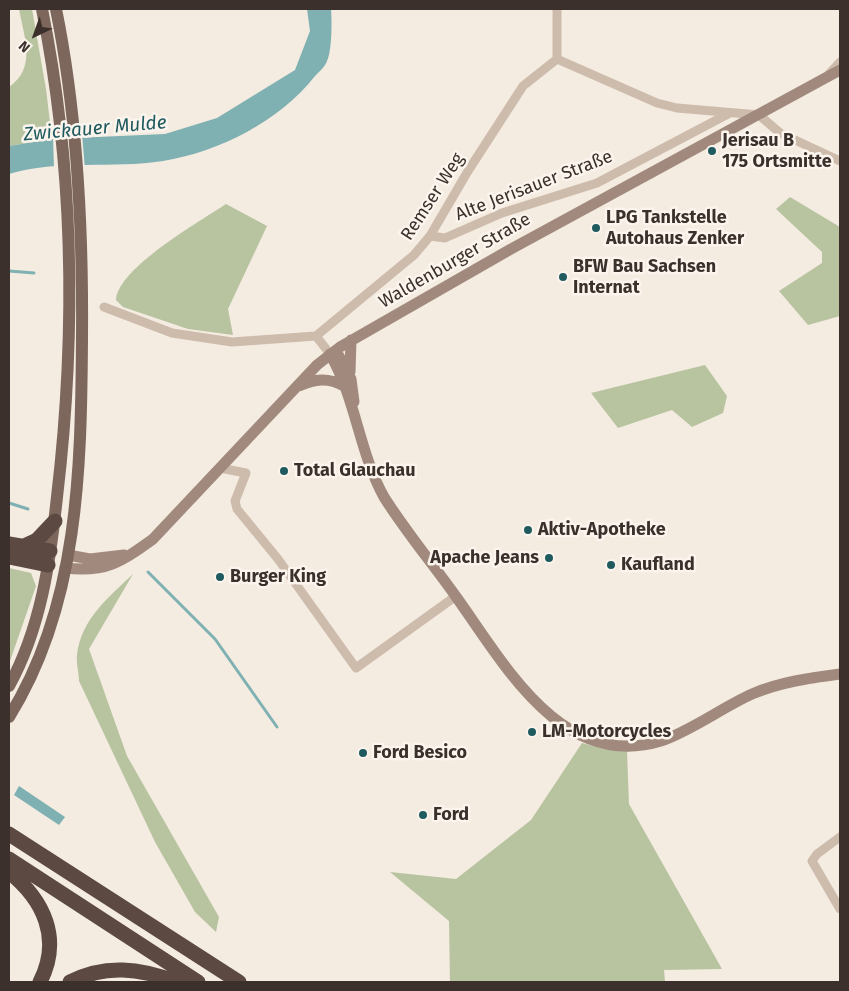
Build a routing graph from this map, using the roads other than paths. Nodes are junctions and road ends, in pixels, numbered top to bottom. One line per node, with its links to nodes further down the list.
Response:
1 (42, 9): 19 (main road)
2 (56, 9): 22 (main road)
3 (557, 9): 4 (street)
4 (558, 59): 8 (street); 11 (street, Remser Weg)
5 (840, 62): 7 (street)
6 (840, 70): 7 (street, Waldenburger Straße)
7 (826, 78): 9 (street, Waldenburger Straße)
8 (728, 114): 9 (street); 11 (street, Alte Jerisauer Straße)
9 (759, 115): 10 (street); 14 (street, Waldenburger Straße)
10 (840, 161)
11 (430, 236): 13 (street, Remser Weg)
12 (104, 307): 13 (street)
13 (316, 336): 15 (street)
14 (351, 340): 15 (street, Waldenburger Straße); 16 (street)
15 (332, 352): 16 (street); 17 (street, Waldenburger Straße)
16 (347, 383): 17 (street); 26 (street)
17 (295, 388): 18 (street, Waldenburger Straße)
18 (220, 468): 21 (street, Waldenburger Straße); 26 (street)
19 (54, 520): 20 (highway); 24 (main road)
20 (16, 545): 24 (highway)
21 (137, 550): 22 (street, Waldenburger Straße); 25 (street, Waldenburger Straße)
22 (68, 555): 24 (main road); 25 (main road)
23 (9, 558): 24 (highway)
24 (49, 558): 25 (main road); 28 (main road)
25 (66, 568): 29 (main road)
26 (456, 596): 27 (street)
27 (840, 674)
28 (9, 686)
29 (9, 717)
30 (9, 834): 39 (highway)
31 (840, 837): 34 (street)
32 (9, 859): 38 (highway)
33 (9, 872): 35 (highway)
34 (840, 909)
35 (40, 982)
36 (70, 982): 37 (highway)
37 (176, 982)
38 (198, 982)
39 (239, 982)

